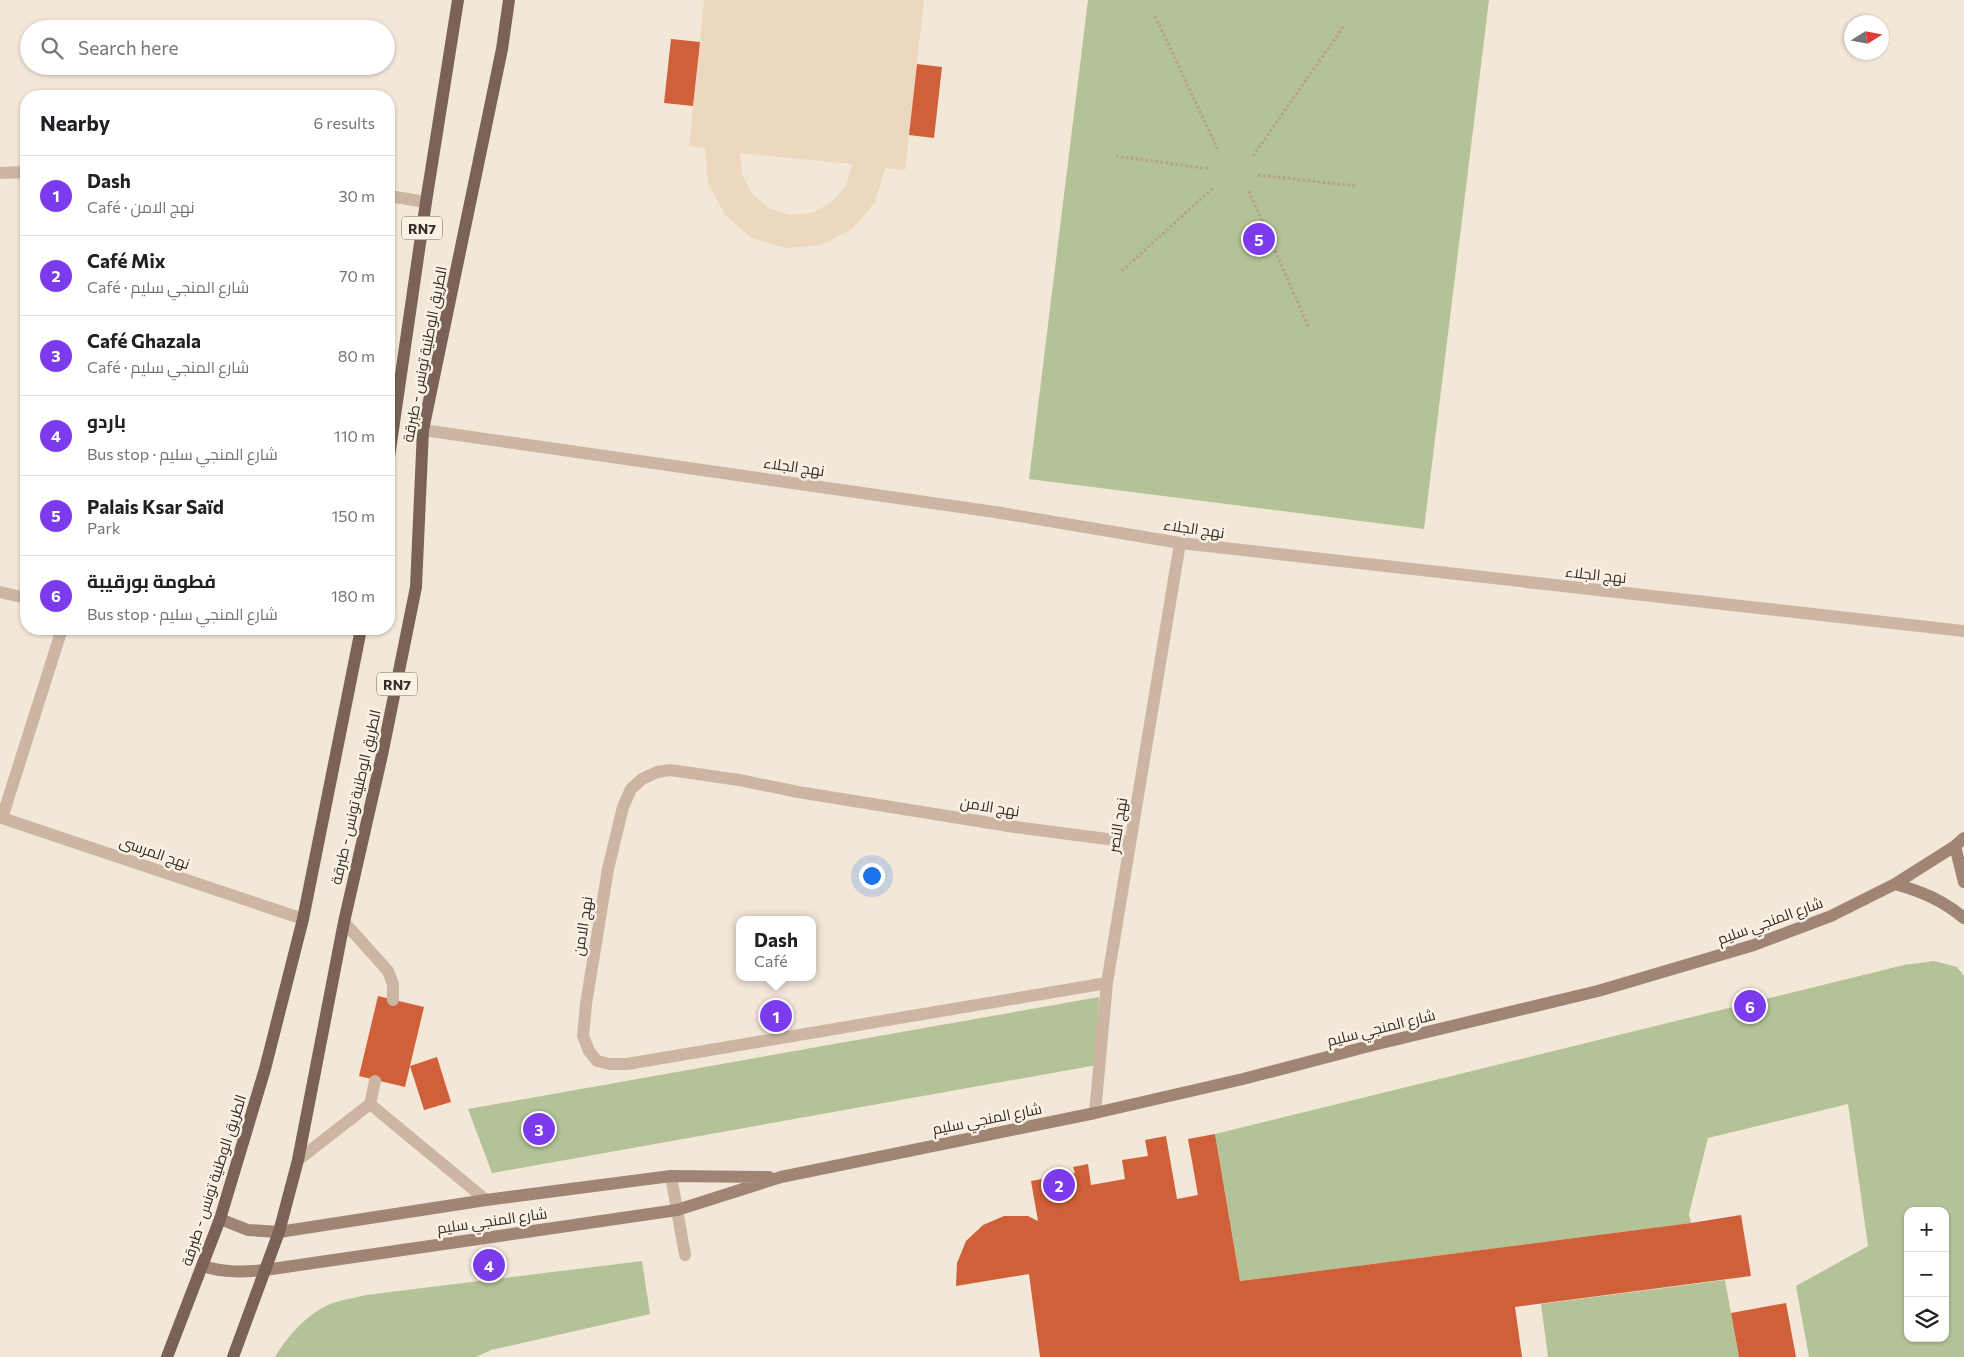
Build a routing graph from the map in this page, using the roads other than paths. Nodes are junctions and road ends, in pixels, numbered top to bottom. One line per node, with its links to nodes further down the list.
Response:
1 (458, 0): 6 (main road, الطريق الوطنية تونس - طبرقة / RN7)
2 (509, 0): 8 (main road, الطريق الوطنية تونس - طبرقة / RN7)
3 (20, 172): 4 (street)
4 (0, 173)
5 (395, 197): 6 (street)
6 (426, 202): 7 (main road, الطريق الوطنية تونس - طبرقة / RN7)
7 (395, 416)
8 (423, 430): 9 (street, نهج الجلاء); 22 (main road, الطريق الوطنية تونس - طبرقة / RN7)
9 (1180, 543): 12 (street, نهج الجلاء); 16 (street, نهج النصر)
10 (0, 592): 11 (street)
11 (20, 597)
12 (1964, 632)
13 (60, 635): 15 (street)
14 (361, 635): 21 (main road, الطريق الوطنية تونس - طبرقة)
15 (1, 816): 21 (street, نهج المرسى)
16 (1130, 842): 23 (street, نهج النصر); 23 (street, نهج الامن)
17 (1959, 842): 18 (main road); 19 (main road, شارع المنجي سليم)
18 (1964, 882)
19 (1895, 884): 20 (main road); 27 (main road, شارع المنجي سليم)
20 (1964, 918)
21 (303, 919): 33 (main road, الطريق الوطنية تونس - طبرقة)
22 (344, 922): 24 (street); 28 (main road, الطريق الوطنية تونس - طبرقة / RN7)
23 (1107, 983): 27 (street, نهج النصر)
24 (393, 1000)
25 (375, 1080): 26 (street)
26 (370, 1104): 28 (street); 31 (street)
27 (1095, 1113): 30 (main road, شارع المنجي سليم)
28 (298, 1160): 34 (main road, الطريق الوطنية تونس - طبرقة / RN7)
29 (670, 1176): 30 (main road, شارع المنجي سليم); 31 (main road, شارع المنجي سليم); 32 (street)
30 (781, 1177): 32 (main road, شارع المنجي سليم)
31 (486, 1200): 34 (main road, شارع المنجي سليم)
32 (677, 1210): 35 (street); 37 (main road, شارع المنجي سليم)
33 (220, 1219): 34 (main road, شارع المنجي سليم); 36 (main road, الطريق الوطنية تونس - طبرقة)
34 (279, 1232): 37 (main road, الطريق الوطنية تونس - طبرقة / RN7)
35 (685, 1255)
36 (203, 1266): 37 (main road, شارع المنجي سليم); 38 (main road, الطريق الوطنية تونس - طبرقة)
37 (266, 1270): 39 (main road, الطريق الوطنية تونس - طبرقة / RN7)
38 (167, 1357)
39 (233, 1357)

